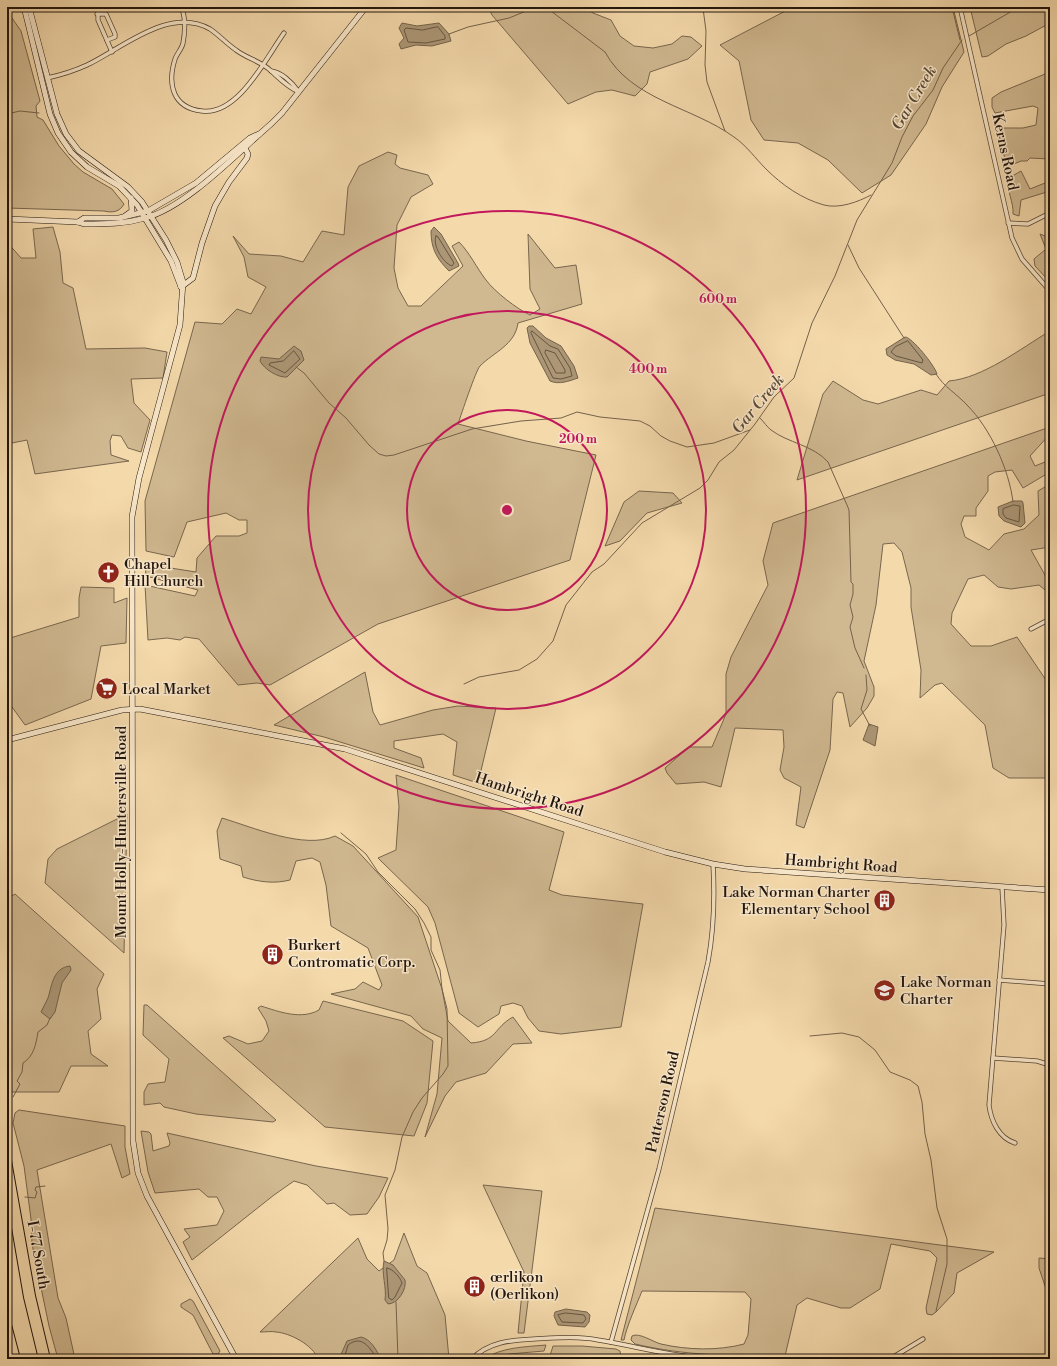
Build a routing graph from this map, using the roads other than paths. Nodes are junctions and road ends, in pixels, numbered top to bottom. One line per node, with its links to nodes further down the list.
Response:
1 (24, 7): 14 (main road, Mount Holly-Huntersville Road)
2 (28, 7): 13 (main road, Mount Holly-Huntersville Road)
3 (98, 7): 7 (street)
4 (181, 7): 8 (street)
5 (366, 7): 15 (main road)
6 (960, 7): 26 (street, Kerns Road)
7 (97, 14): 10 (street); 10 (street)
8 (184, 23): 11 (street); 12 (street); 12 (street)
9 (284, 33): 12 (street)
10 (107, 40): 11 (street)
11 (112, 52): 13 (street)
12 (262, 64): 15 (street)
13 (48, 78): 14 (street); 19 (main road, Mount Holly-Huntersville Road)
14 (42, 79): 18 (main road, Mount Holly-Huntersville Road)
15 (299, 92): 16 (main road)
16 (260, 134): 17 (main road); 19 (main road)
17 (245, 148): 22 (main road); 27 (main road)
18 (130, 196): 21 (main road, Mount Holly-Huntersville Road); 23 (main road)
19 (148, 211): 21 (main road); 22 (main road, Mount Holly-Huntersville Road)
20 (1050, 213): 26 (street)
21 (144, 216): 22 (main road); 23 (main road); 25 (main road); 27 (main road, Mount Holly-Huntersville Road)
22 (151, 216): 27 (main road, Mount Holly-Huntersville Road)
23 (119, 218): 25 (main road)
24 (7, 219): 25 (main road)
25 (78, 222)
26 (1008, 223): 28 (street, Kerns Road)
27 (181, 287): 31 (main road, Mount Holly-Huntersville Road)
28 (1050, 292)
29 (1050, 619): 30 (street)
30 (1031, 629)
31 (133, 708): 32 (main road, Hambright Road); 33 (main road, Hambright Road); 51 (main road, Mount Holly-Huntersville Road)
32 (7, 740)
33 (713, 864): 34 (main road, Hambright Road); 45 (street, Patterson Road)
34 (1002, 887): 35 (main road, Hambright Road); 36 (street)
35 (1050, 890)
36 (999, 980): 37 (street); 38 (street)
37 (1050, 984)
38 (993, 1058): 39 (street); 40 (street)
39 (1050, 1065)
40 (1015, 1143)
41 (7, 1155): 50 (highway, I-77 South)
42 (7, 1181): 49 (highway)
43 (7, 1321): 48 (highway)
44 (923, 1339): 54 (street)
45 (611, 1342): 52 (street); 53 (street)
46 (7, 1343): 47 (highway)
47 (12, 1359)
48 (17, 1359)
49 (42, 1359)
50 (47, 1359)
51 (236, 1359)
52 (472, 1359)
53 (712, 1359)
54 (890, 1359)

